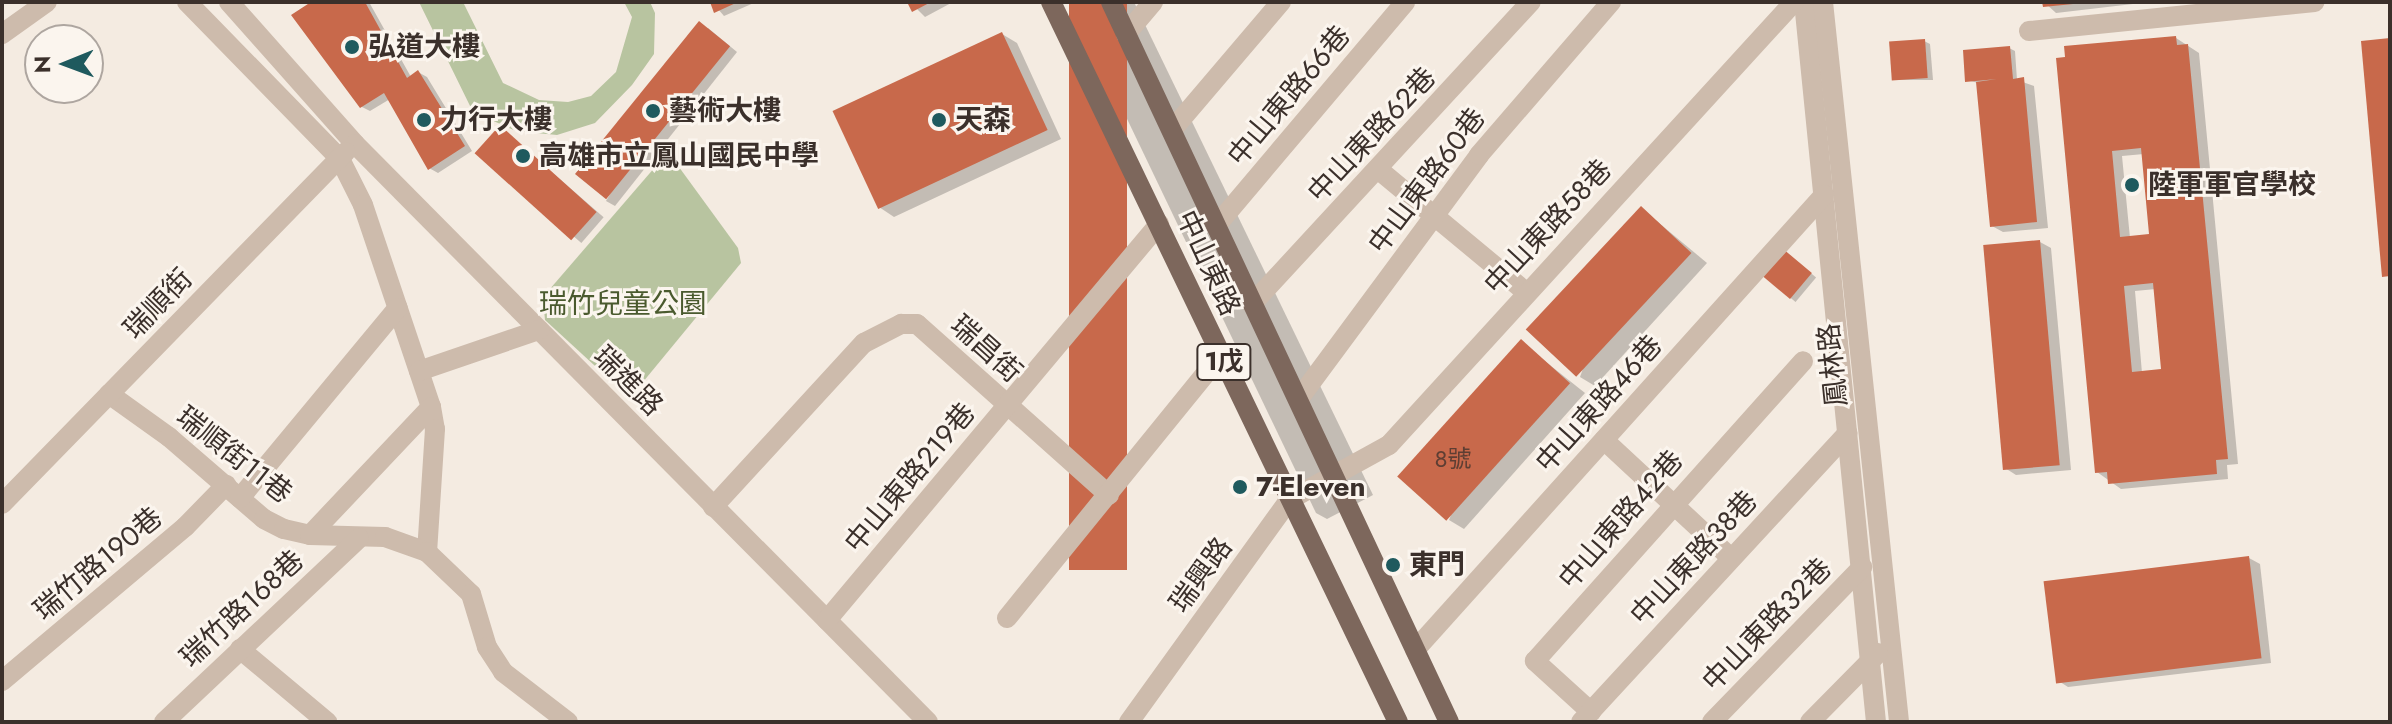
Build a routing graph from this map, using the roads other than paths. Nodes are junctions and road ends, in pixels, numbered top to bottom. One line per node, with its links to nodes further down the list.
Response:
1 (187, 2): 20 (street)
2 (229, 2): 19 (street, 瑞進路)
3 (1051, 2): 24 (main road, 中山東路 / 1戊)
4 (1111, 2): 17 (main road, 中山東路 / 1戊)
5 (1153, 2): 17 (street)
6 (1281, 2): 18 (street)
7 (1405, 2): 25 (street, 中山東路66巷)
8 (1531, 2): 21 (street, 中山東路62巷)
9 (1611, 2): 23 (street, 中山東路60巷)
10 (1794, 2): 26 (street, 中山東路58巷)
11 (1804, 2): 22 (street, 鳳林路)
12 (1823, 2): 53 (street, 鳳林路)
13 (2315, 2): 15 (street)
14 (42, 6): 16 (street)
15 (2029, 31)
16 (2, 34)
17 (1126, 34): 18 (main road, 中山東路 / 1戊)
18 (1172, 130): 25 (main road, 中山東路 / 1戊)
19 (355, 144): 20 (street, 瑞順街); 29 (street, 瑞進路)
20 (340, 159): 28 (street); 33 (street, 瑞順街)
21 (1379, 170): 23 (street); 27 (street, 中山東路62巷)
22 (1824, 195): 37 (street, 鳳林路); 38 (street, 中山東路46巷)
23 (1434, 216): 26 (street); 34 (street, 中山東路60巷)
24 (1159, 224): 30 (main road, 中山東路 / 1戊); 35 (street, 中山東路219巷)
25 (1216, 226): 27 (main road, 中山東路 / 1戊)
26 (1526, 292): 39 (street, 中山東路58巷)
27 (1252, 304): 34 (main road, 中山東路 / 1戊)
28 (398, 308): 32 (street); 40 (street, 瑞竹路190巷)
29 (539, 330): 32 (street); 45 (street, 瑞進路)
30 (1221, 355): 41 (street); 42 (main road, 中山東路 / 1戊)
31 (1803, 361): 43 (street, 中山東路42巷)
32 (419, 371): 36 (street)
33 (109, 394): 40 (street, 瑞順街11巷); 44 (street, 瑞順街)
34 (1298, 400): 39 (main road, 中山東路 / 1戊)
35 (1007, 405): 41 (street, 瑞昌街); 45 (street, 瑞昌街); 52 (street, 中山東路219巷)
36 (431, 407): 46 (street); 48 (street)
37 (1848, 433): 49 (street, 中山東路38巷); 50 (street, 鳳林路)
38 (1604, 440): 43 (street); 55 (street, 中山東路46巷)
39 (1334, 480): 42 (street); 55 (main road, 中山東路 / 1戊)
40 (233, 491): 46 (street, 瑞順街11巷); 57 (street, 瑞竹路190巷)
41 (1109, 495): 51 (street)
42 (1289, 500): 63 (street, 瑞興路); 64 (main road, 中山東路 / 1戊)
43 (1671, 503): 49 (street); 58 (street, 中山東路42巷)
44 (2, 504)
45 (713, 507): 52 (street, 瑞進路)
46 (310, 535): 47 (street, 瑞順街11巷)
47 (359, 538): 48 (street, 瑞順街11巷); 54 (street, 瑞竹路168巷)
48 (427, 552): 61 (street)
49 (1731, 558): 58 (street, 中山東路38巷)
50 (1862, 567): 56 (street, 鳳林路); 66 (street, 中山東路32巷)
51 (1007, 618)
52 (827, 620): 62 (street, 瑞進路)
53 (1890, 643): 56 (street); 69 (street, 鳳林路)
54 (240, 649): 59 (street, 瑞竹路168巷); 60 (street)
55 (1415, 650): 65 (main road, 中山東路 / 1戊)
56 (1870, 658): 67 (street); 68 (street, 鳳林路)
57 (2, 681)
58 (1586, 717)
59 (164, 722)
60 (327, 722)
61 (568, 722)
62 (928, 722)
63 (1129, 722)
64 (1398, 722)
65 (1449, 722)
66 (1712, 722)
67 (1810, 722)
68 (1876, 722)
69 (1899, 722)

